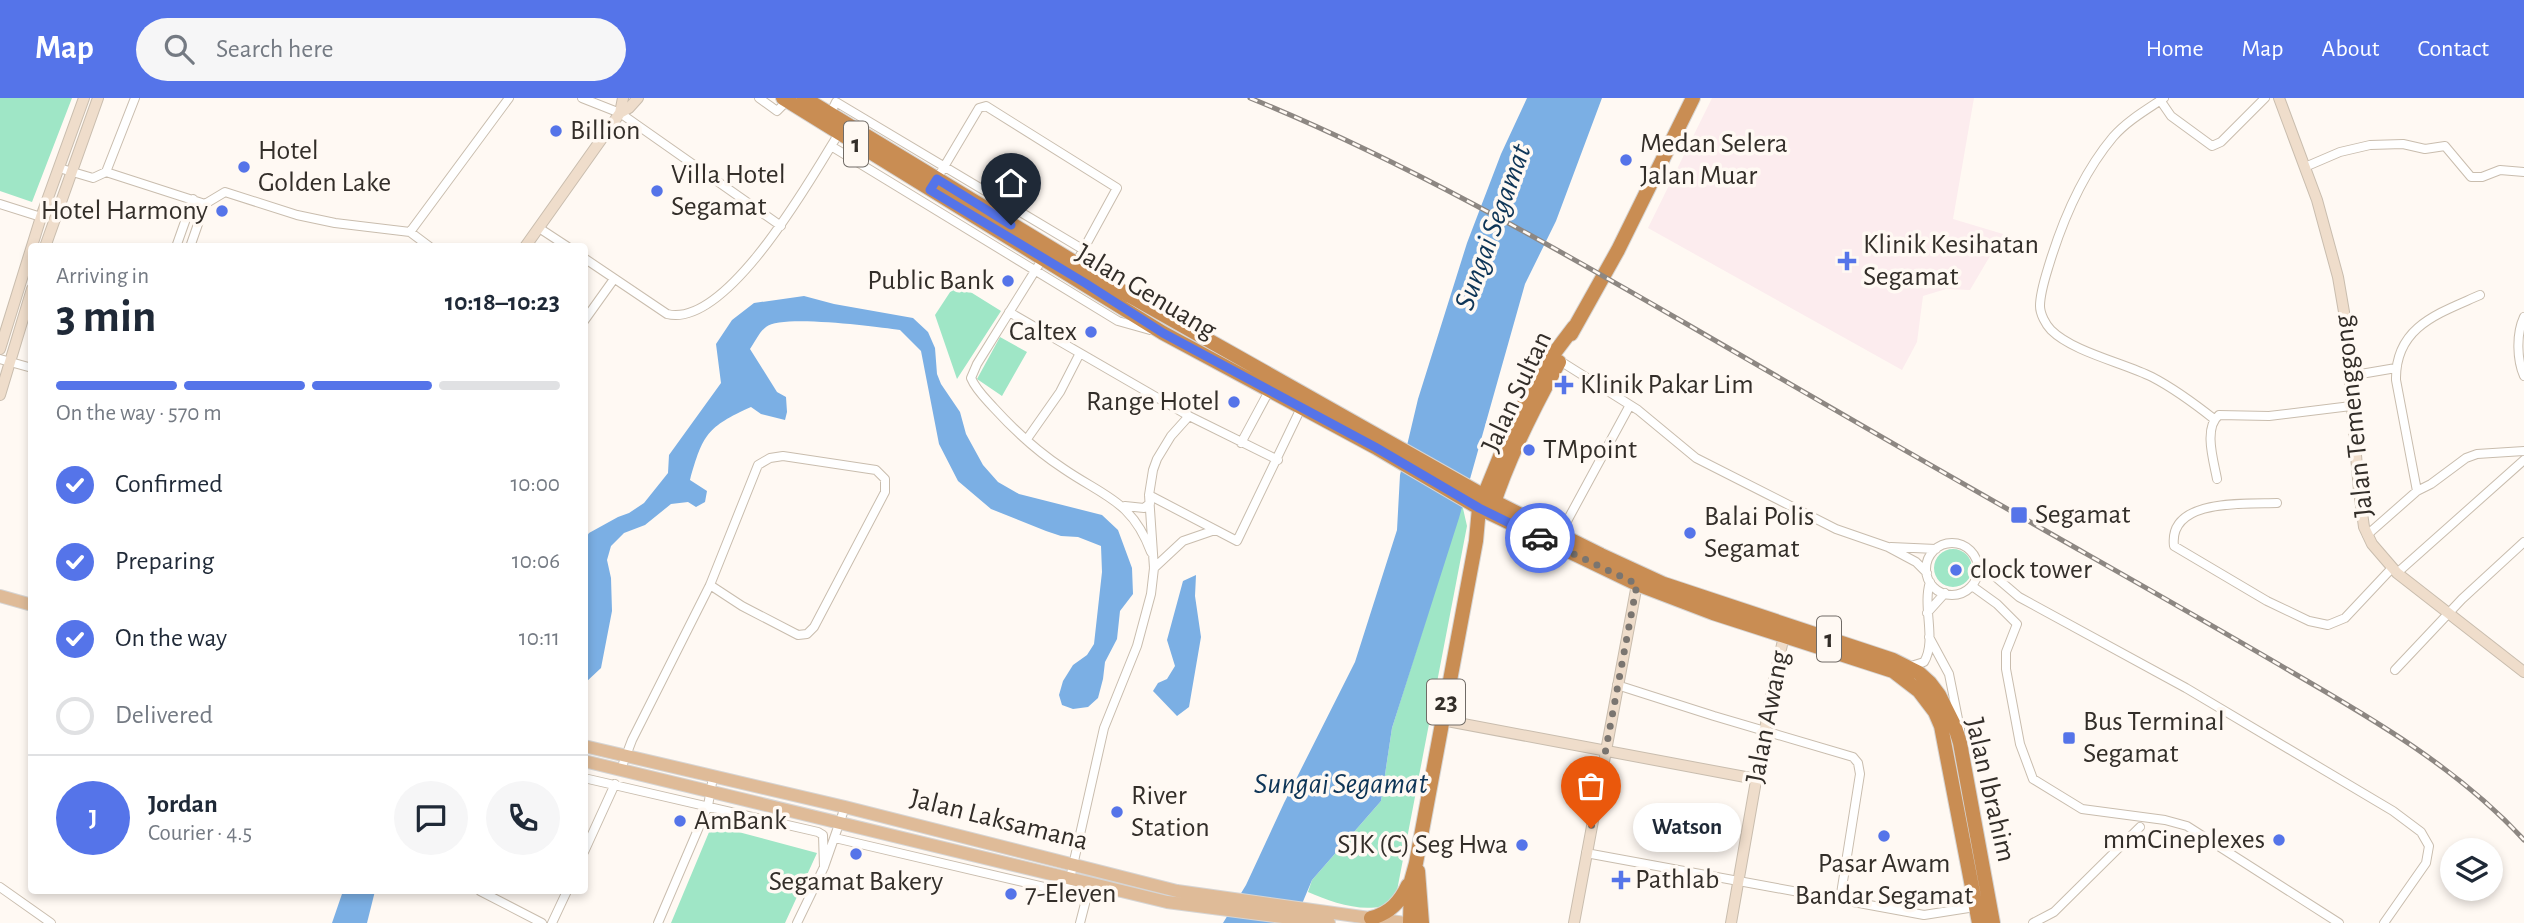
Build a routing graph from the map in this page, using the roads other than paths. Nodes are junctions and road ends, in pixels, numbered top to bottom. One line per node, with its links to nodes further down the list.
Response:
1 (85, 98): 19 (street)
2 (98, 98): 22 (street)
3 (135, 98): 20 (street)
4 (509, 98): 30 (street)
5 (582, 98): 15 (street)
6 (623, 98): 15 (street)
7 (638, 98): 15 (street)
8 (759, 98): 14 (street)
9 (804, 98): 23 (highway, Jalan Genuang / 1)
10 (1693, 98): 53 (highway, Jalan Sultan / 23)
11 (2265, 98): 13 (street)
12 (2279, 98): 18 (street, Jalan Temenggong)
13 (2162, 99): 66 (street)
14 (785, 100): 16 (highway, Jalan Genuang / 1)
15 (620, 113): 28 (street); 29 (street)
16 (839, 133): 17 (street); 23 (highway, Jalan Genuang / 1)
17 (831, 146): 28 (street); 40 (street)
18 (2305, 167): 21 (street); 58 (street, Jalan Temenggong)
19 (59, 169): 22 (street); 27 (street)
20 (106, 172): 22 (street); 24 (street)
21 (2524, 172)
22 (71, 173): 32 (street)
23 (937, 179): 38 (highway, Jalan Genuang / 1); 38 (street); 40 (highway, Jalan Genuang / 1)
24 (193, 199): 26 (street); 33 (street)
25 (0, 204): 27 (street)
26 (205, 204): 30 (street); 34 (street)
27 (41, 217): 31 (street)
28 (781, 226): 42 (street)
29 (539, 228): 36 (street); 37 (street)
30 (410, 232): 35 (street)
31 (34, 243)
32 (47, 243)
33 (177, 243)
34 (191, 243)
35 (425, 243)
36 (528, 243)
37 (562, 243)
38 (1080, 257): 48 (highway, Jalan Genuang / 1)
39 (588, 261): 42 (street)
40 (1039, 264): 45 (street); 49 (highway, Jalan Genuang / 1)
41 (28, 268): 51 (street)
42 (614, 279): 46 (street)
43 (2480, 295): 57 (street)
44 (28, 300): 54 (street)
45 (1009, 312): 52 (street); 67 (street)
46 (588, 315)
47 (2524, 317): 59 (street)
48 (1188, 330): 49 (highway); 50 (highway, Jalan Genuang / 1)
49 (1180, 343): 55 (highway, Jalan Genuang / 1)
50 (1217, 346): 55 (highway); 68 (highway, Jalan Genuang / 1)
51 (0, 349)
52 (1080, 353): 65 (street); 67 (street)
53 (1556, 358): 62 (street); 76 (highway, Jalan Sultan / 23)
54 (5, 360): 56 (street); 61 (street)
55 (1220, 365): 60 (highway, Jalan Genuang / 1)
56 (28, 367)
57 (2396, 368): 58 (street); 74 (street)
58 (2349, 376): 63 (street, Jalan Temenggong)
59 (2524, 376)
60 (1269, 391): 64 (highway, Jalan Genuang / 1); 69 (street)
61 (0, 395)
62 (1629, 405): 80 (street); 83 (street)
63 (2351, 406): 66 (street); 81 (street, Jalan Temenggong)
64 (1301, 408): 68 (highway, Jalan Genuang / 1); 71 (street)
65 (1189, 416): 69 (street); 75 (street)
66 (2214, 419): 73 (street)
67 (1027, 439): 78 (street)
68 (1376, 442): 76 (highway, Jalan Genuang / 1)
69 (1241, 443): 71 (street)
70 (2524, 451): 74 (street)
71 (1278, 460): 79 (street)
72 (2524, 460): 88 (street)
73 (2217, 479)
74 (2417, 491): 81 (street)
75 (1150, 499): 78 (street); 79 (street); 85 (street)
76 (1481, 502): 80 (highway, Jalan Ibrahim / 1); 91 (highway, Jalan Ibrahim / 1); 105 (highway, Jalan Sultan / 23)
77 (2277, 503): 88 (street)
78 (1122, 505): 85 (street)
79 (1215, 530): 87 (street)
80 (1560, 534): 101 (highway, Jalan Ibrahim / 1)
81 (2367, 536): 88 (street, Jalan Temenggong)
82 (2524, 542): 98 (street)
83 (1888, 547): 84 (street); 89 (street)
84 (1936, 549): 86 (street); 89 (street)
85 (1152, 554): 87 (street)
86 (1978, 562): 93 (street); 156 (street)
87 (1154, 568): 126 (street)
88 (2395, 570): 98 (street, Jalan Temenggong)
89 (1927, 573): 90 (street)
90 (1930, 582): 94 (street); 97 (street)
91 (1637, 584): 99 (highway, Jalan Ibrahim / 1); 104 (street)
92 (710, 585): 92 (street); 110 (street)
93 (1972, 586): 94 (street); 155 (street)
94 (1945, 593): 97 (street)
95 (0, 596): 96 (main road)
96 (28, 604)
97 (1927, 613): 100 (street)
98 (2448, 614): 102 (street); 103 (street, Jalan Temenggong)
99 (1784, 636): 106 (street, Jalan Awang); 138 (highway, Jalan Ibrahim / 1)
100 (1929, 637): 101 (street); 107 (street)
101 (1907, 666): 107 (highway, Jalan Ibrahim / 1)
102 (2395, 670)
103 (2524, 672)
104 (1617, 685): 106 (street); 109 (street)
105 (1442, 720): 109 (street); 125 (highway, Jalan Sultan / 23)
106 (1765, 731): 115 (street, Jalan Awang); 137 (street)
107 (1960, 743): 153 (highway, Jalan Ibrahim / 1)
108 (588, 747): 110 (main road, Jalan Laksamana)
109 (1605, 751): 115 (street); 124 (street)
110 (625, 755): 112 (street); 113 (main road, Jalan Laksamana)
111 (588, 762): 112 (main road, Jalan Laksamana)
112 (621, 769): 117 (main road, Jalan Laksamana)
113 (713, 777): 117 (street); 119 (main road, Jalan Laksamana)
114 (588, 779): 116 (street)
115 (1756, 779): 131 (street, Jalan Awang)
116 (615, 784): 118 (street); 123 (street)
117 (711, 792): 118 (street); 120 (main road, Jalan Laksamana)
118 (708, 806): 127 (street); 144 (street)
119 (845, 807): 120 (street); 126 (main road, Jalan Laksamana)
120 (840, 821): 122 (street); 129 (main road, Jalan Laksamana)
121 (2140, 827): 154 (street)
122 (835, 838): 127 (street); 133 (street)
123 (588, 843)
124 (1586, 853): 131 (street); 150 (street)
125 (1416, 863): 130 (highway, Jalan Sultan / 23); 149 (highway, Jalan Sultan / 23)
126 (1072, 864): 128 (main road, Jalan Laksamana); 129 (street)
127 (824, 867): 145 (street)
128 (1092, 876): 129 (main road, Jalan Laksamana); 136 (street); 139 (main road, Jalan Laksamana)
129 (1069, 877): 133 (street)
130 (1410, 881): 140 (highway); 148 (highway, Jalan Sultan / 23)
131 (1738, 881): 137 (street); 151 (street, Jalan Awang)
132 (0, 887): 141 (street)
133 (1067, 892): 136 (street)
134 (486, 894): 142 (street)
135 (566, 894): 143 (street)
136 (1087, 897): 146 (street)
137 (1840, 900): 138 (street)
138 (1975, 907): 152 (highway, Jalan Ibrahim / 1)
139 (1323, 918): 140 (main road, Jalan Laksamana)
140 (1371, 918): 147 (main road, Jalan Laksamana)
141 (51, 923)
142 (542, 923)
143 (552, 923)
144 (658, 923)
145 (797, 923)
146 (1080, 923)
147 (1405, 923)
148 (1410, 923)
149 (1422, 923)
150 (1574, 923)
151 (1731, 923)
152 (1979, 923)
153 (1993, 923)
154 (2034, 923)
155 (2339, 923)
156 (2384, 923)

